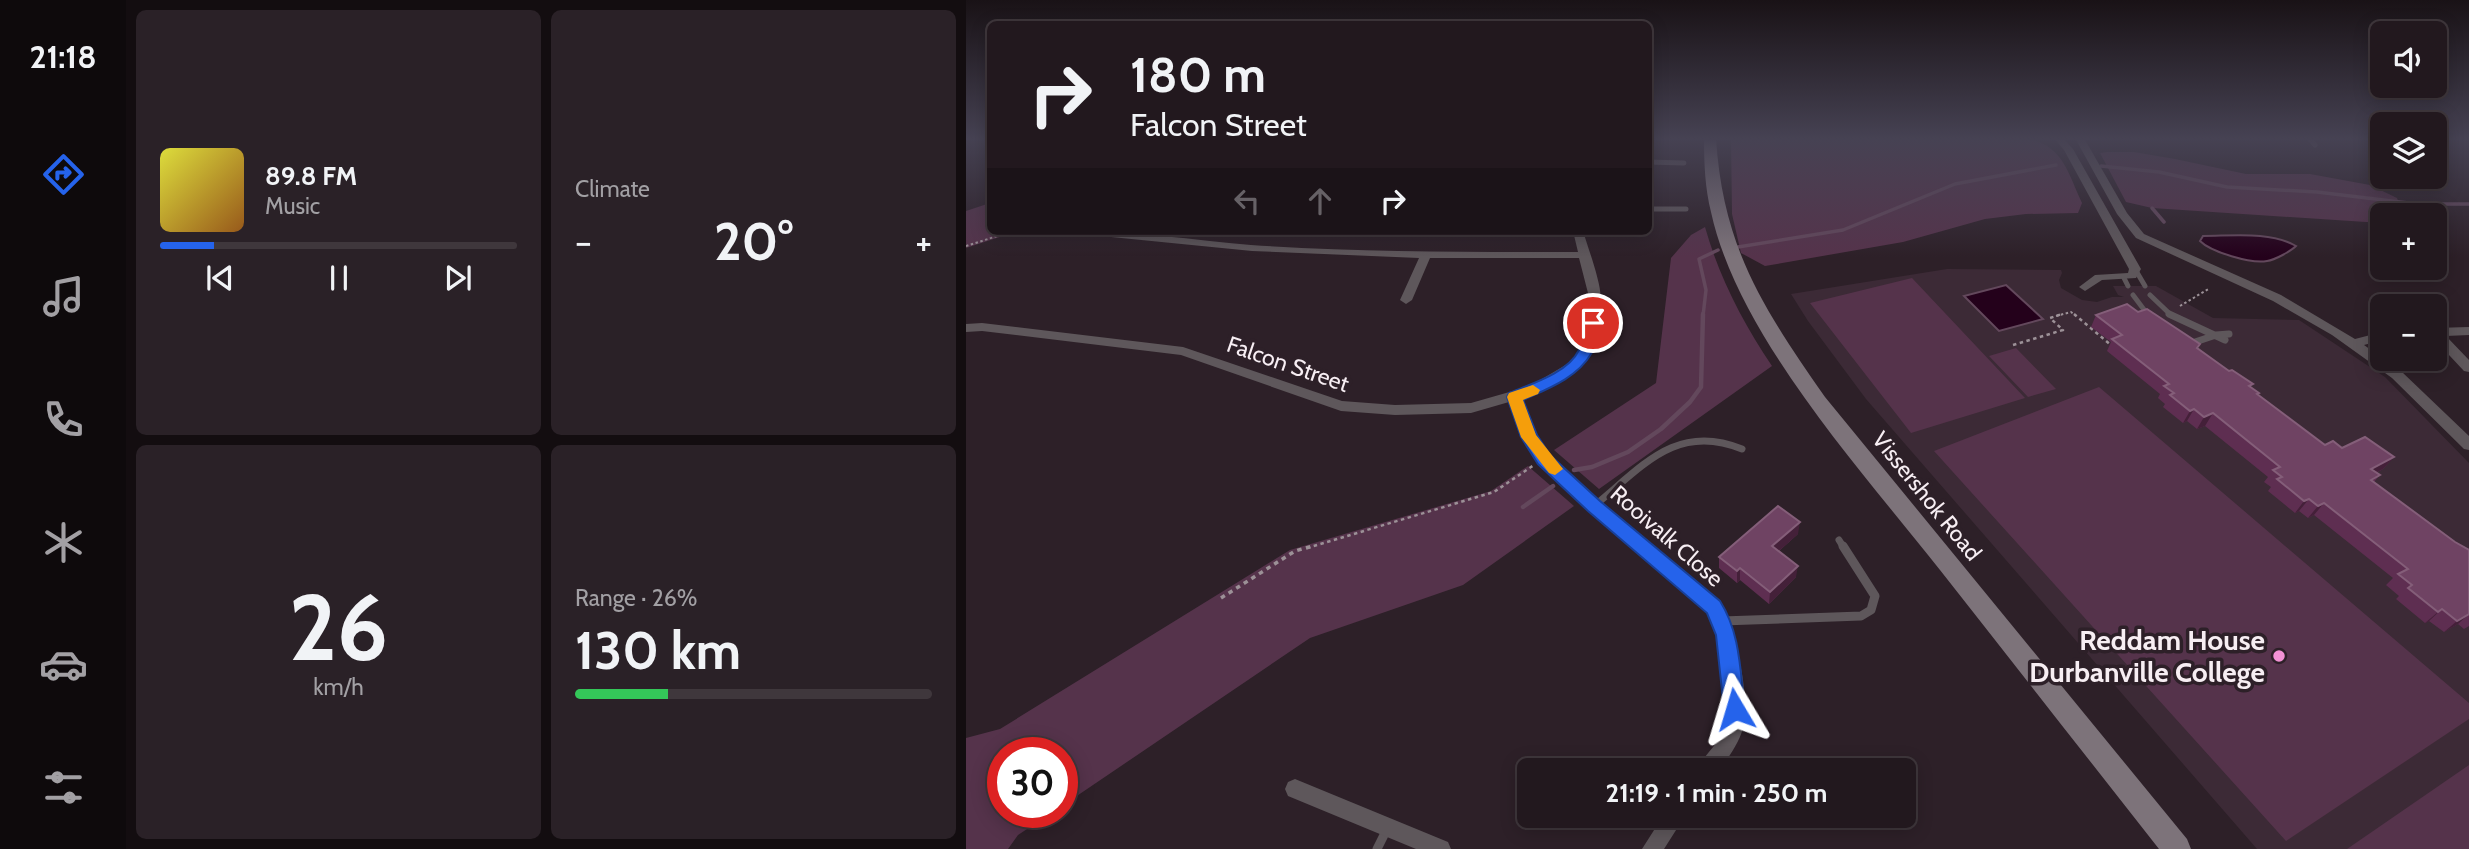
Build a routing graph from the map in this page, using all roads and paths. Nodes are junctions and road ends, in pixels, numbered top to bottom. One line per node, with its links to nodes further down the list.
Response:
1 (1711, 178): 50 (main road, Vissershok Road)
2 (2084, 178): 12 (street)
3 (2101, 178): 30 (street)
4 (1652, 209): 5 (lane)
5 (1686, 209)
6 (1000, 235): 9 (path)
7 (1121, 235): 10 (street)
8 (1579, 235): 11 (street, Falcon Street)
9 (966, 246)
10 (1426, 255): 11 (street); 18 (street)
11 (1583, 255): 35 (street, Falcon Street)
12 (2136, 269): 13 (lane); 14 (street)
13 (2145, 286)
14 (2085, 287)
15 (2210, 288): 19 (path)
16 (2133, 295): 21 (lane)
17 (2150, 295): 20 (lane)
18 (1406, 300)
19 (2188, 304)
20 (2157, 307): 21 (lane); 26 (lane)
21 (2141, 308): 22 (lane)
22 (2156, 321)
23 (966, 328): 35 (street, Falcon Street)
24 (2469, 331): 25 (street)
25 (2447, 332)
26 (2216, 335): 27 (lane); 28 (lane)
27 (2227, 337)
28 (2180, 338)
29 (2370, 339): 30 (street)
30 (2353, 344): 36 (street)
31 (2013, 345): 33 (path)
32 (2447, 345): 34 (street)
33 (2115, 348)
34 (2469, 368)
35 (1514, 397): 38 (street, Rooivalk Close)
36 (2469, 445)
37 (1742, 449): 39 (lane)
38 (1544, 459): 39 (street, Rooivalk Close); 41 (path)
39 (1594, 506): 42 (street, Rooivalk Close)
40 (1839, 540): 42 (lane)
41 (1221, 598)
42 (1722, 621): 43 (street, Rooivalk Close)
43 (1715, 758)
44 (1295, 789): 45 (street)
45 (1388, 827): 47 (lane); 48 (street)
46 (1667, 828): 49 (street)
47 (1377, 849)
48 (1441, 849)
49 (1652, 849)
50 (2177, 849)

